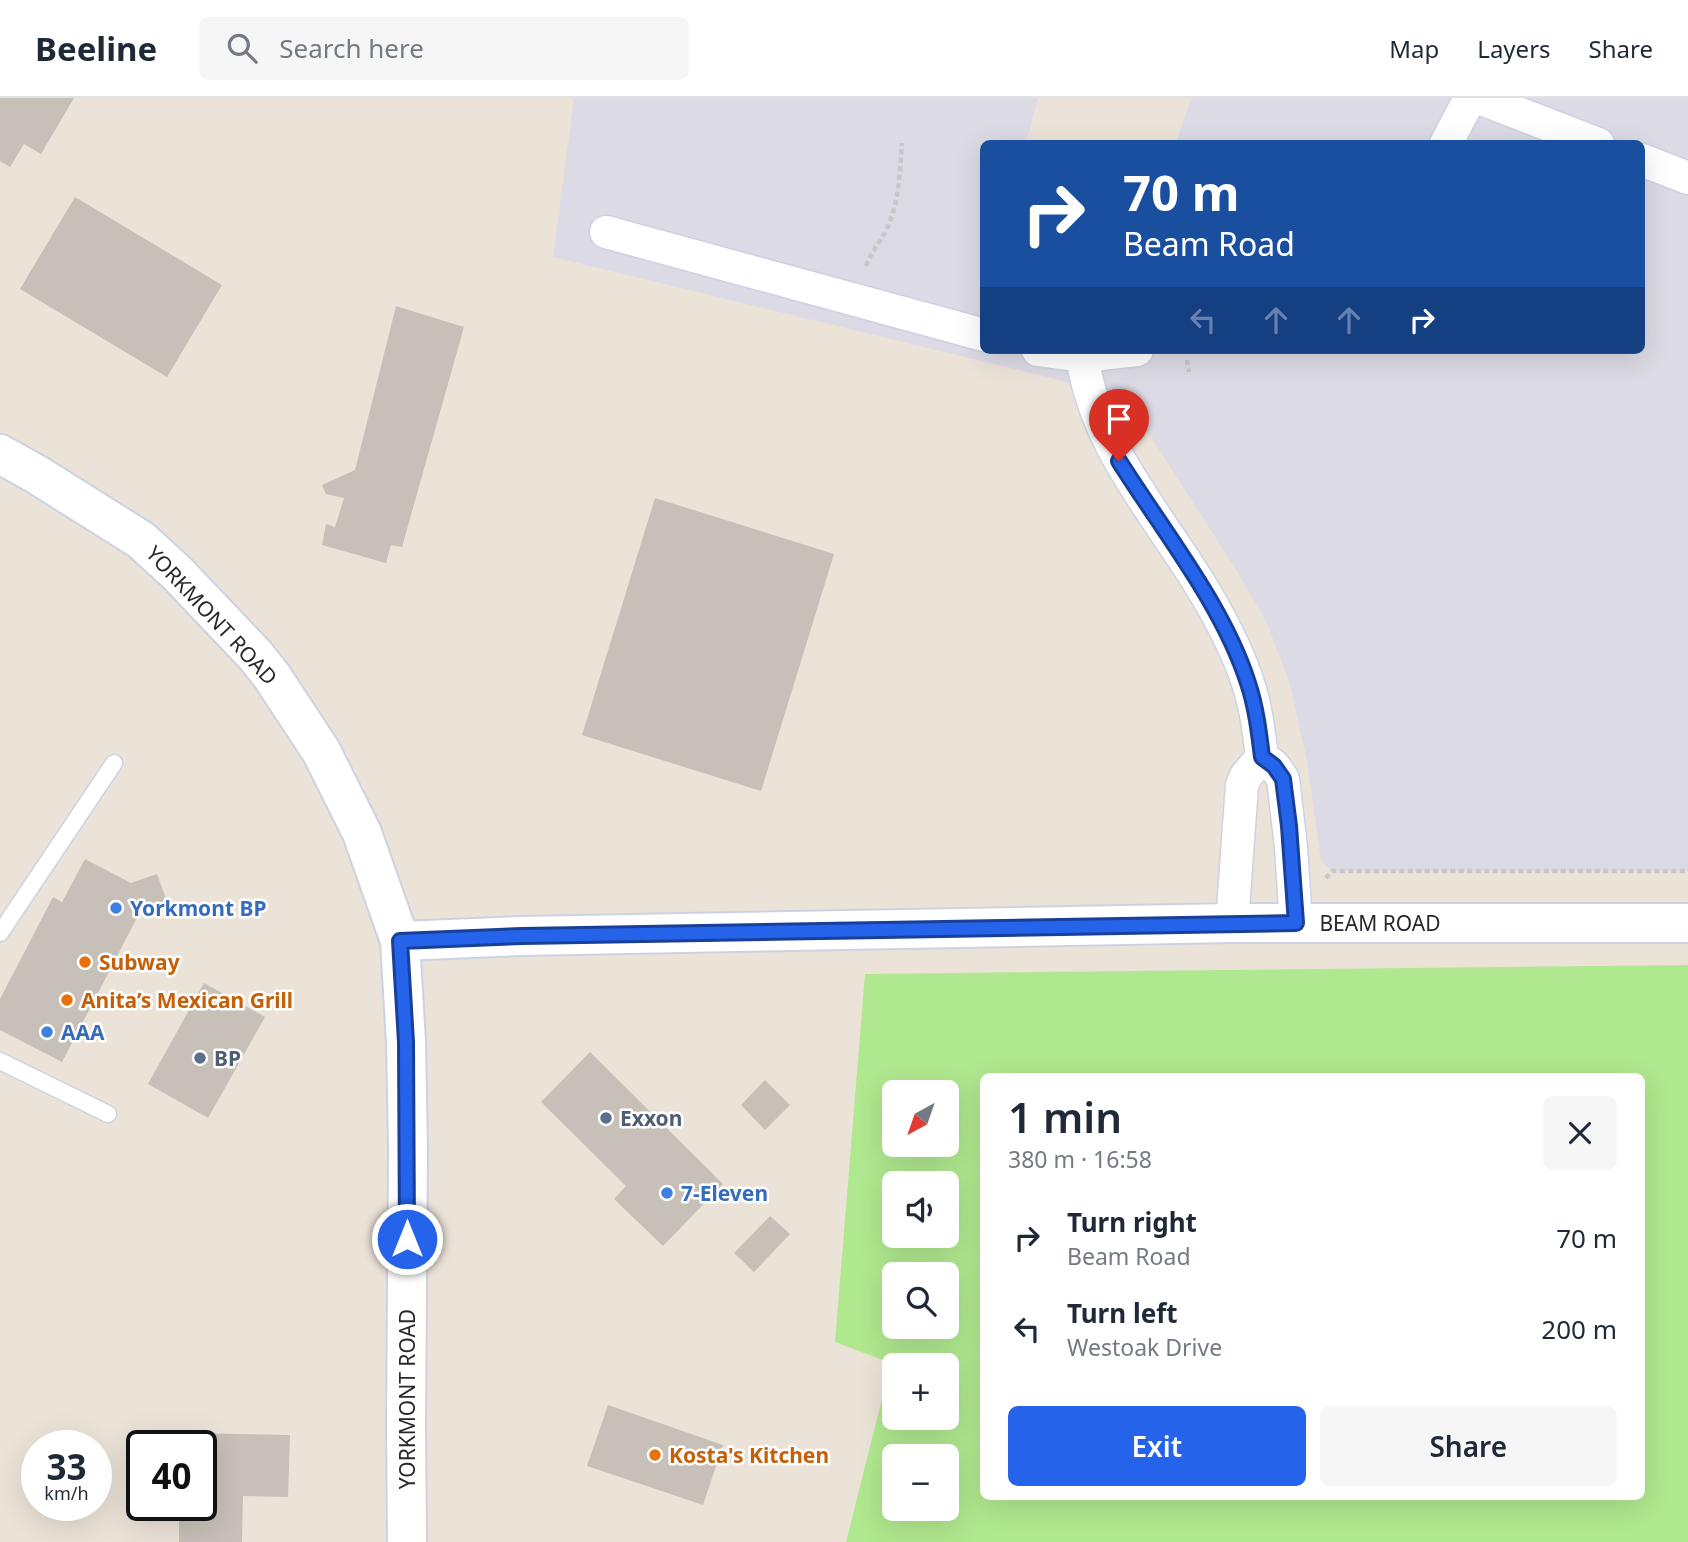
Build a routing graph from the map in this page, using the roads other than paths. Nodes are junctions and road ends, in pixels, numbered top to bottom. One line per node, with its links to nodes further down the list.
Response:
1 (1470, 98): 3 (street)
2 (1479, 98): 4 (street)
3 (1448, 140)
4 (1588, 140)
5 (1645, 161): 6 (street)
6 (1688, 178)
7 (606, 232): 8 (street)
8 (980, 334)
9 (1067, 354): 11 (street)
10 (1100, 354): 11 (street)
11 (1082, 356): 13 (street)
12 (0, 454): 19 (street, YORKMONT ROAD)
13 (1262, 757): 15 (street); 16 (street)
14 (114, 763): 18 (lane)
15 (1232, 923): 16 (street, BEAM ROAD); 19 (street, BEAM ROAD)
16 (1296, 923): 17 (street, BEAM ROAD)
17 (1688, 923)
18 (0, 933)
19 (400, 941): 22 (street, YORKMONT ROAD)
20 (0, 1061): 21 (lane)
21 (108, 1114)
22 (407, 1542)

